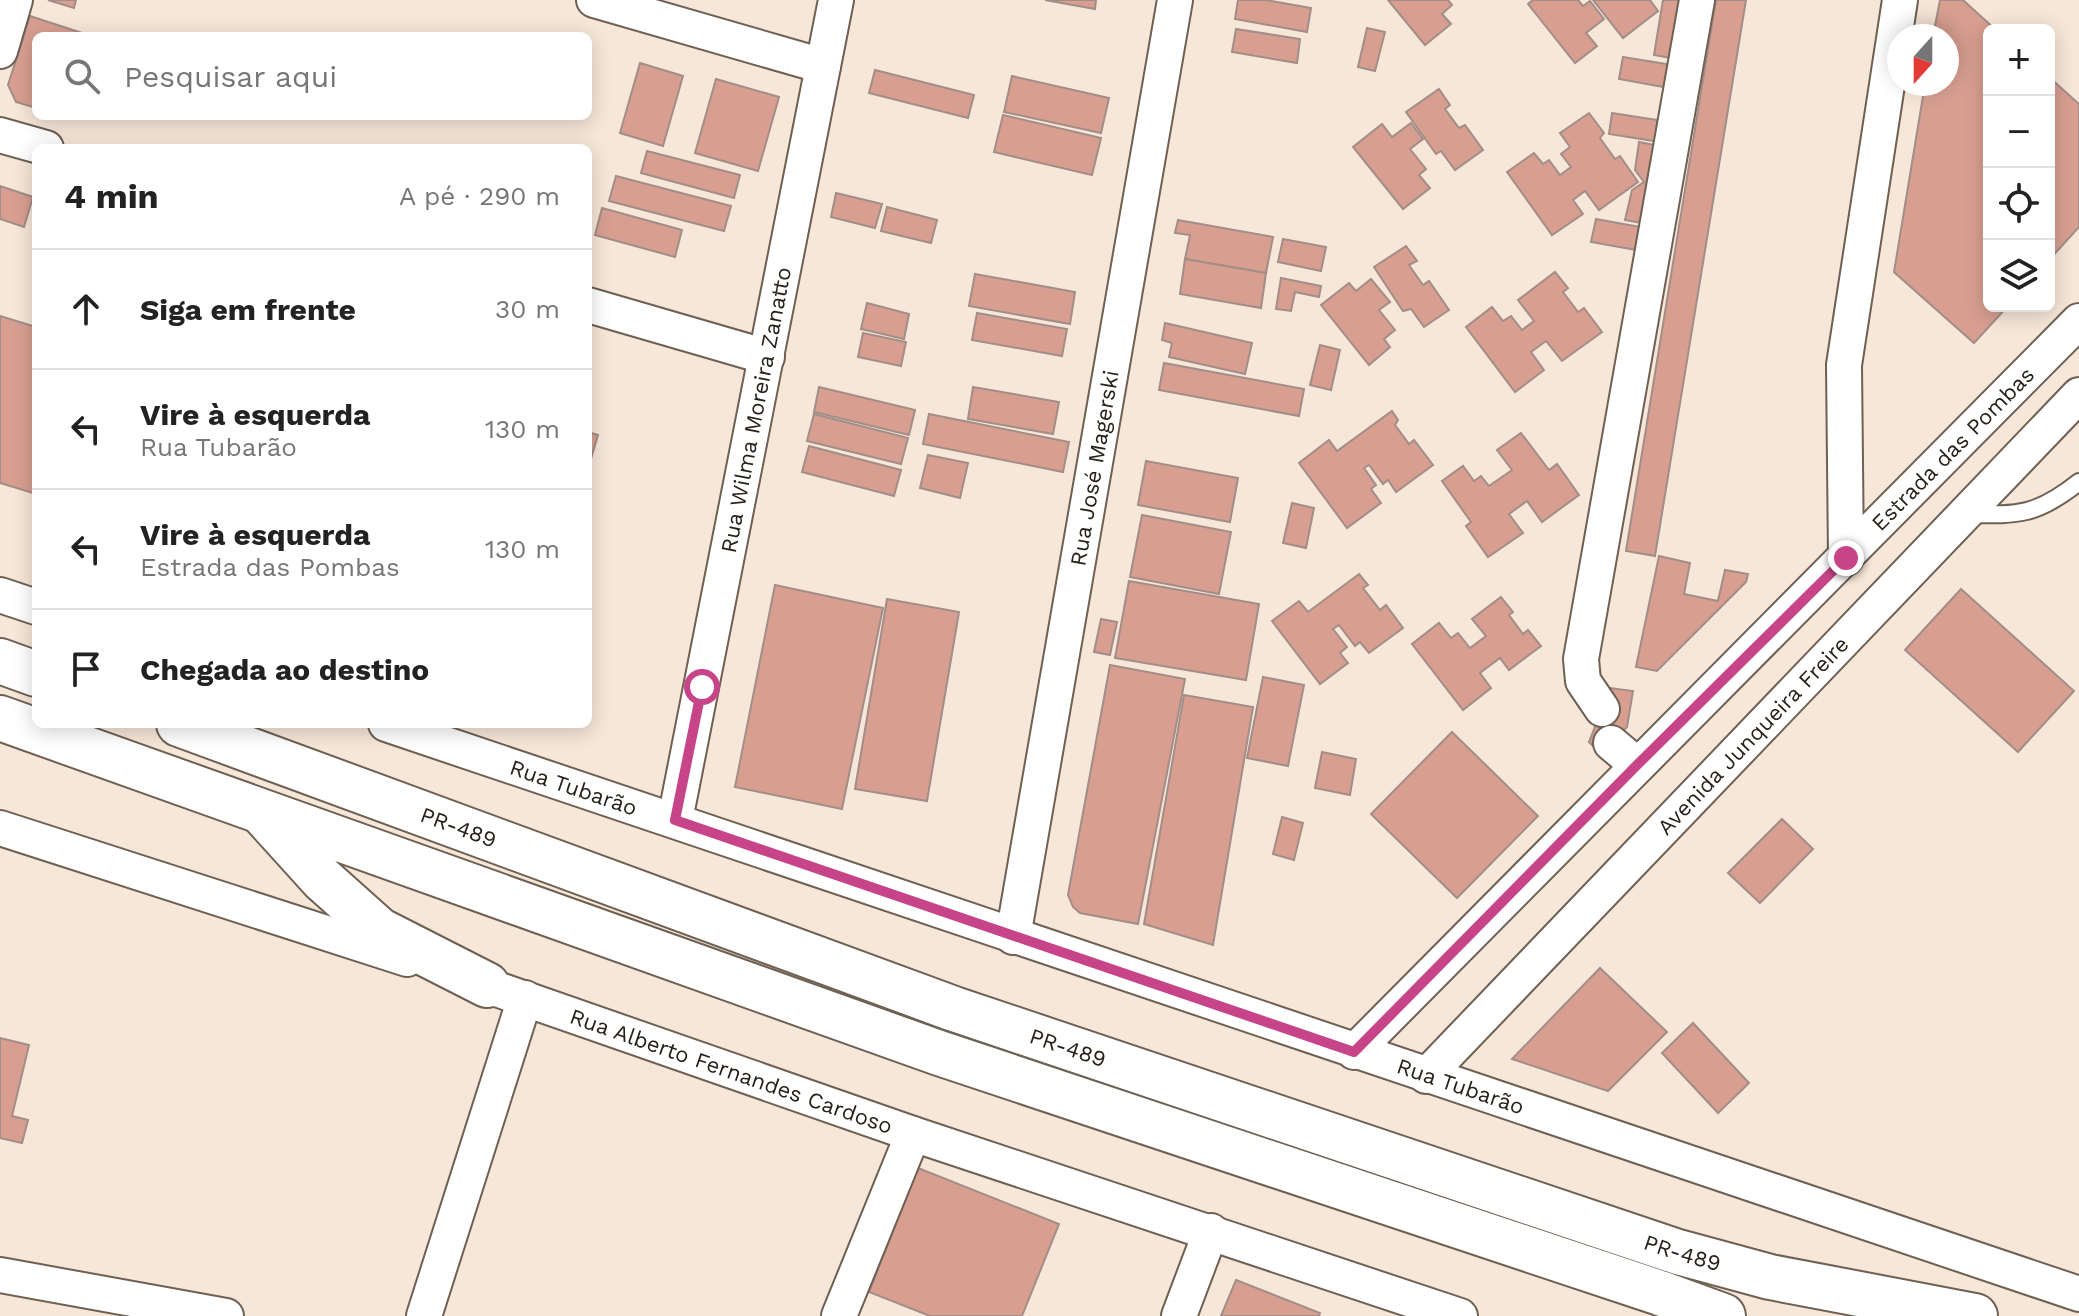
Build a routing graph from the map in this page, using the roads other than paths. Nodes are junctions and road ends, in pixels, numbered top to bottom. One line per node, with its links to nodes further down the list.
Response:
1 (15, 0): 7 (street)
2 (594, 0): 8 (street)
3 (836, 0): 8 (street, Rua Wilma Moreira Zanatto)
4 (1175, 0): 29 (street, Rua José Magerski)
5 (1697, 0): 22 (street)
6 (1900, 0): 17 (street)
7 (0, 51)
8 (823, 66): 13 (street, Rua Wilma Moreira Zanatto)
9 (0, 135): 10 (street)
10 (32, 144)
11 (592, 306): 13 (street)
12 (2079, 321): 17 (street, Estrada das Pombas)
13 (767, 357): 27 (street, Rua Wilma Moreira Zanatto)
14 (2079, 395): 16 (street, Avenida Junqueira Freire)
15 (2079, 482): 16 (lane)
16 (1964, 514): 32 (street, Avenida Junqueira Freire)
17 (1846, 558): 31 (street, Estrada das Pombas)
18 (0, 595): 19 (street)
19 (32, 606)
20 (0, 661): 21 (main road)
21 (32, 673)
22 (1602, 709)
23 (0, 718): 26 (main road, PR-489 / PR-489)
24 (190, 728): 43 (main road, PR-489 / PR-489)
25 (398, 728): 27 (street, Rua Tubarão)
26 (261, 811): 30 (main road); 42 (main road, PR-489 / PR-489)
27 (675, 820): 29 (street, Rua Tubarão)
28 (0, 828): 30 (street, Rua Alberto Fernandes Cardoso)
29 (1013, 937): 31 (street, Rua Tubarão)
30 (506, 992): 33 (street, Rua Alberto Fernandes Cardoso); 38 (street)
31 (1354, 1052): 32 (street, Rua Tubarão)
32 (1426, 1076): 36 (street, Rua Tubarão)
33 (913, 1134): 34 (street, Rua Alberto Fernandes Cardoso); 39 (street)
34 (1211, 1231): 40 (street); 41 (street, Rua Alberto Fernandes Cardoso)
35 (0, 1275): 37 (street)
36 (2079, 1294)
37 (226, 1316)
38 (424, 1316)
39 (839, 1316)
40 (1179, 1316)
41 (1460, 1316)
42 (1723, 1316)
43 (1975, 1316)

